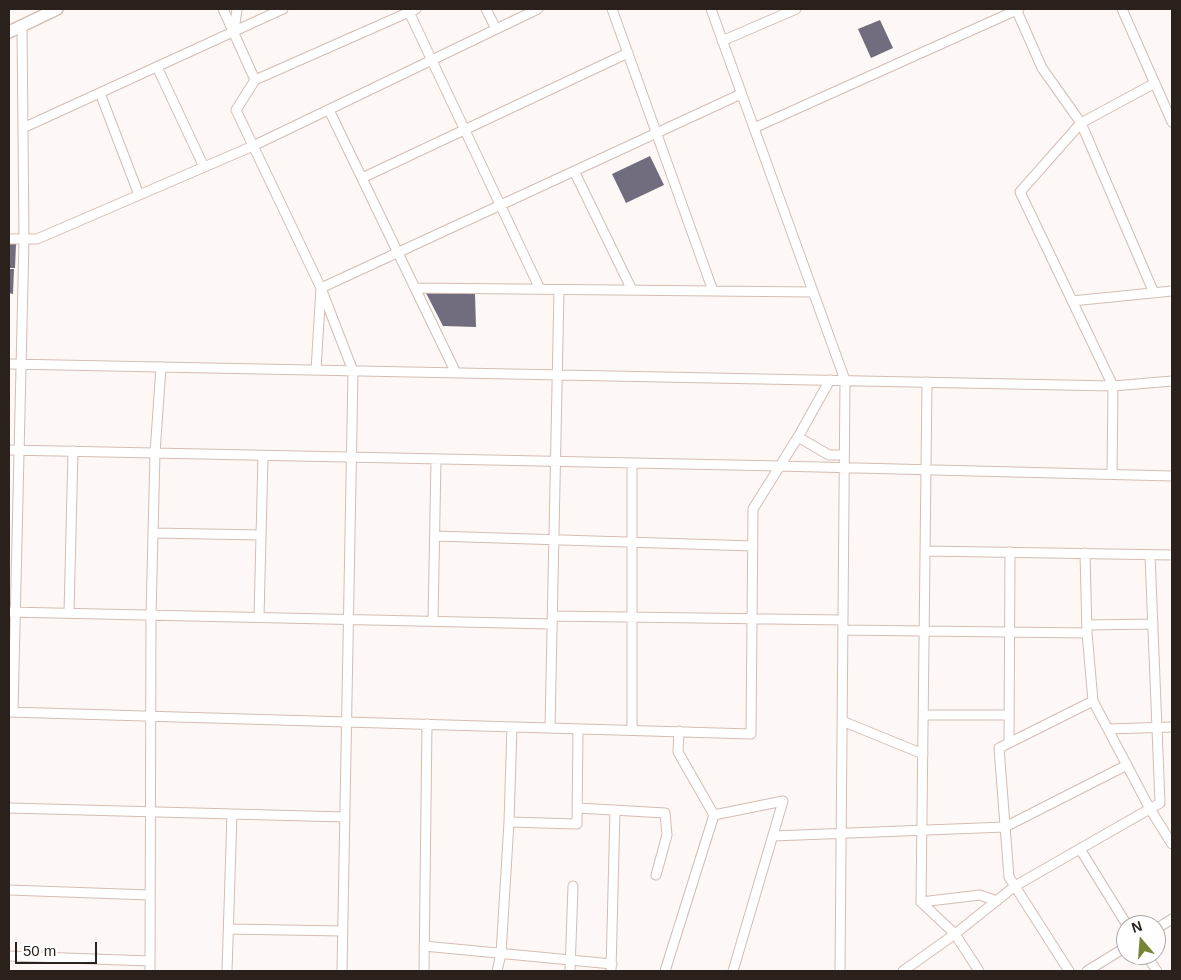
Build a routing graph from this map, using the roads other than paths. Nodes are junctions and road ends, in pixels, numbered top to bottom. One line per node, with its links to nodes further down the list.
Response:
1 (57, 9): 14 (street)
2 (222, 9): 16 (street)
3 (237, 9): 16 (street)
4 (283, 9): 16 (street)
5 (486, 9): 15 (street)
6 (538, 9): 15 (street)
7 (612, 9): 19 (street)
8 (711, 9): 18 (street)
9 (796, 9): 13 (street)
10 (1017, 9): 28 (street); 30 (street)
11 (1122, 9): 23 (street)
12 (413, 10): 20 (street); 22 (street)
13 (781, 12): 18 (street)
14 (22, 26): 17 (street); 29 (street)
15 (496, 29): 20 (street)
16 (234, 31): 21 (street); 22 (street)
17 (9, 32)
18 (722, 41): 25 (street)
19 (628, 53): 31 (street); 32 (street)
20 (432, 60): 26 (street); 31 (street)
21 (157, 66): 24 (street); 34 (street)
22 (255, 80): 33 (street)
23 (1155, 83): 27 (street); 28 (street)
24 (100, 93): 29 (street); 37 (street)
25 (741, 94): 30 (street); 32 (street)
26 (328, 110): 33 (street); 36 (street)
27 (1172, 122)
28 (1081, 123): 50 (street); 51 (street)
29 (23, 128): 40 (street)
30 (754, 128): 49 (street)
31 (465, 130): 36 (street); 38 (street)
32 (657, 133): 35 (street); 47 (street)
33 (253, 146): 34 (street); 42 (street)
34 (204, 167): 37 (street)
35 (574, 171): 38 (street); 46 (street)
36 (362, 178): 41 (street)
37 (139, 196): 40 (street)
38 (500, 205): 41 (street); 44 (street)
39 (9, 239): 40 (street)
40 (24, 239): 53 (street)
41 (398, 252): 42 (street); 43 (street)
42 (321, 288): 55 (street); 56 (street)
43 (416, 288): 44 (street); 57 (street)
44 (540, 289): 45 (street)
45 (559, 290): 46 (street); 58 (street)
46 (632, 290): 47 (street)
47 (713, 291): 49 (street)
48 (1172, 291): 50 (street)
49 (813, 292): 60 (street)
50 (1154, 293): 51 (street)
51 (1072, 301): 63 (street)
52 (9, 364): 53 (street)
53 (20, 364): 54 (street); 66 (street)
54 (161, 367): 55 (street); 68 (street)
55 (316, 370): 56 (street)
56 (353, 371): 57 (street); 71 (street)
57 (456, 373): 58 (street)
58 (557, 375): 59 (street); 73 (street)
59 (830, 380): 60 (street); 64 (street)
60 (845, 380): 62 (street); 69 (street)
61 (1172, 381): 63 (street)
62 (927, 382): 63 (street); 77 (street)
63 (1113, 386): 78 (street)
64 (798, 437): 69 (street); 75 (street)
65 (9, 450): 66 (street)
66 (19, 450): 67 (street); 91 (street)
67 (73, 451): 68 (street); 92 (street)
68 (156, 453): 70 (street); 80 (street)
69 (844, 455): 76 (street)
70 (263, 456): 71 (street); 81 (street)
71 (352, 458): 72 (street); 96 (street)
72 (436, 459): 73 (street); 82 (street)
73 (555, 462): 74 (street); 83 (street)
74 (632, 464): 75 (street); 84 (street)
75 (779, 466): 76 (street); 85 (street)
76 (844, 468): 77 (street); 99 (street)
77 (926, 470): 78 (street); 86 (street)
78 (1112, 474): 79 (street)
79 (1172, 476)
80 (153, 533): 81 (street); 93 (street)
81 (261, 535): 94 (street)
82 (435, 536): 83 (street); 100 (street)
83 (554, 539): 84 (street); 98 (street)
84 (632, 542): 85 (street); 95 (street)
85 (753, 546): 97 (street)
86 (925, 551): 87 (street); 104 (street)
87 (1010, 552): 88 (street); 105 (street)
88 (1085, 554): 89 (street); 102 (street)
89 (1150, 555): 90 (street); 101 (street)
90 (1172, 555)
91 (12, 612): 92 (street); 107 (street)
92 (69, 613): 93 (street)
93 (151, 615): 94 (street); 110 (street)
94 (259, 617): 96 (street)
95 (632, 617): 97 (street); 98 (street); 120 (street)
96 (348, 619): 100 (street); 112 (street)
97 (752, 619): 99 (street); 121 (street)
98 (552, 620): 100 (street); 117 (street)
99 (842, 620): 103 (street)
100 (433, 621)
101 (1153, 624): 102 (street); 115 (street)
102 (1087, 629): 105 (street); 106 (street)
103 (842, 630): 104 (street); 111 (street)
104 (924, 631): 105 (street); 108 (street)
105 (1010, 632): 109 (street)
106 (1093, 701): 118 (street); 122 (street)
107 (11, 712): 110 (street)
108 (924, 715): 109 (street); 123 (street)
109 (1009, 715): 122 (street)
110 (151, 716): 112 (street); 129 (street)
111 (842, 721): 123 (street); 136 (street)
112 (346, 722): 113 (street); 132 (street)
113 (427, 724): 114 (street); 151 (street)
114 (512, 727): 117 (street); 133 (street)
115 (1157, 727): 116 (street); 118 (street); 127 (street)
116 (1172, 727)
117 (550, 728): 119 (street)
118 (1108, 728): 124 (street)
119 (578, 729): 120 (street); 126 (street)
120 (632, 730): 121 (street)
121 (679, 732): 131 (street)
122 (1009, 743): 134 (street)
123 (923, 754): 135 (street)
124 (1127, 765): 127 (street); 134 (street)
125 (9, 808): 129 (street)
126 (578, 808): 128 (street); 133 (street)
127 (1150, 809): 138 (street); 139 (street)
128 (615, 810): 140 (street); 157 (street)
129 (150, 812): 130 (street); 144 (street)
130 (232, 814): 132 (street); 148 (street)
131 (714, 815): 137 (street); 164 (street)
132 (345, 817): 149 (street)
133 (509, 822): 153 (street)
134 (1005, 827): 135 (street); 142 (street)
135 (922, 830): 136 (street); 146 (street)
136 (841, 833): 137 (street); 166 (street)
137 (773, 836): 165 (street)
138 (1172, 844)
139 (1080, 849): 142 (street); 147 (street)
140 (656, 875)
141 (573, 886): 155 (street)
142 (1015, 886): 145 (street); 169 (street)
143 (9, 890): 144 (street)
144 (150, 894): 156 (street)
145 (997, 901): 146 (street); 150 (street)
146 (921, 902): 150 (street)
147 (1122, 915)
148 (228, 929): 149 (street); 159 (street)
149 (342, 931): 160 (street)
150 (955, 934): 167 (street); 168 (street)
151 (424, 946): 153 (street); 161 (street)
152 (1116, 953): 170 (street)
153 (501, 954): 155 (street); 162 (street)
154 (9, 956): 156 (street)
155 (570, 960): 157 (street); 163 (street)
156 (150, 961): 158 (street)
157 (611, 968)
158 (150, 971)
159 (227, 971)
160 (342, 971)
161 (424, 971)
162 (497, 971)
163 (570, 971)
164 (665, 971)
165 (733, 971)
166 (840, 971)
167 (903, 971)
168 (979, 971)
169 (1069, 971)
170 (1086, 971)

